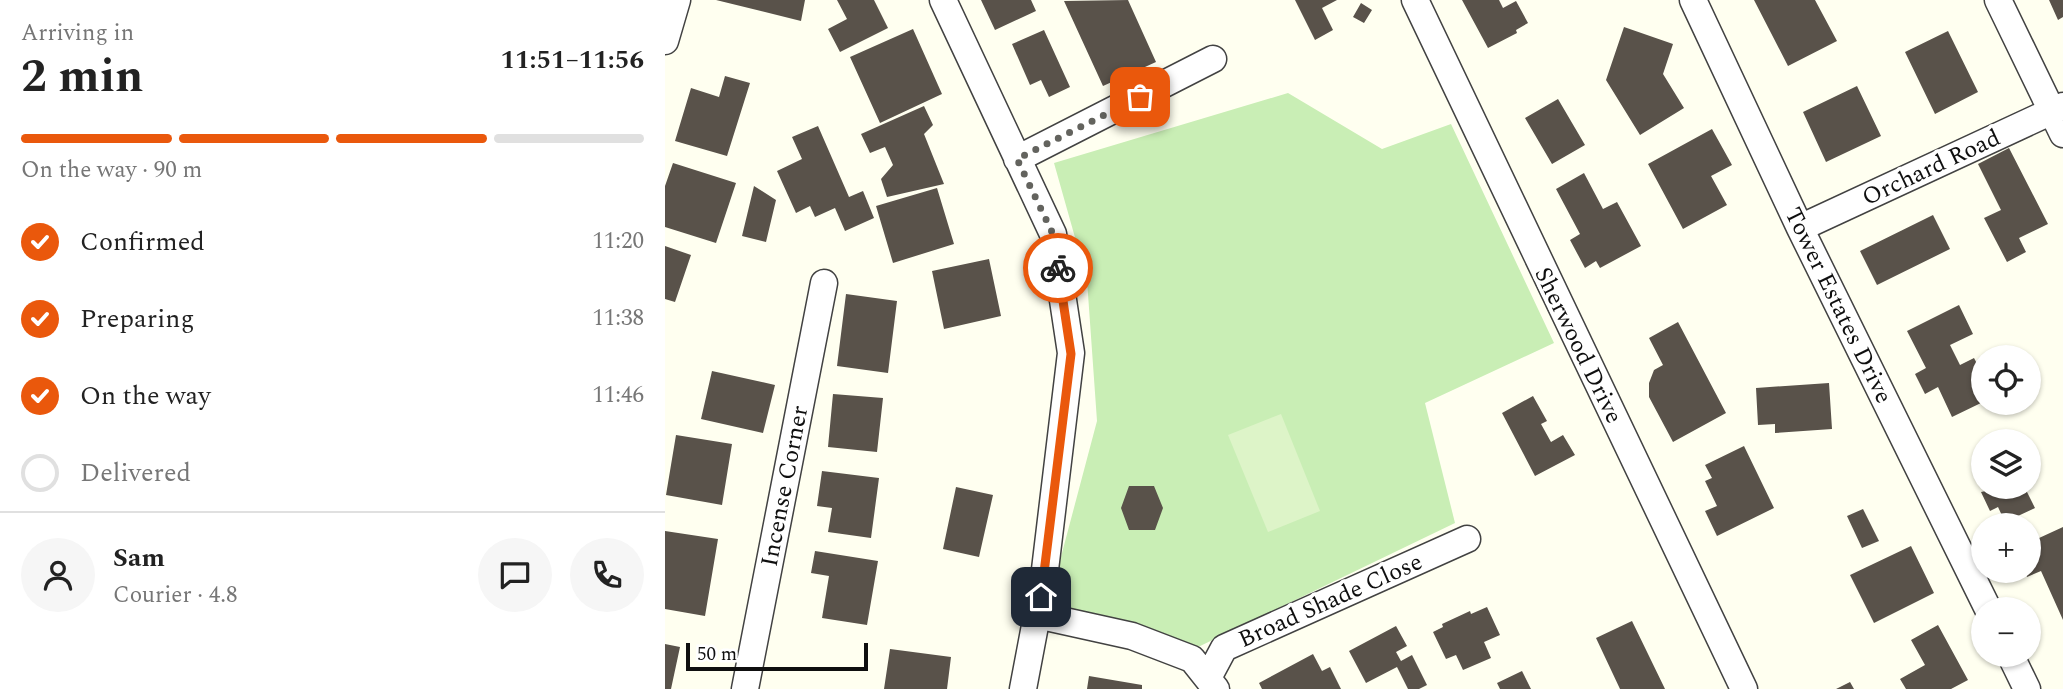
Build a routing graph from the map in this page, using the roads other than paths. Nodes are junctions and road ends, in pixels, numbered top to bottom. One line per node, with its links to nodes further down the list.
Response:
1 (677, 0): 6 (street)
2 (943, 0): 9 (street)
3 (1415, 0): 19 (street, Sherwood Drive)
4 (1693, 0): 10 (street, Tower Estates Drive)
5 (1998, 0): 8 (street)
6 (665, 41)
7 (1213, 59): 9 (street)
8 (2059, 117): 10 (street, Orchard Road)
9 (1017, 159): 14 (street)
10 (1800, 228): 13 (street, Tower Estates Drive)
11 (824, 283): 17 (street, Incense Corner)
12 (1467, 539): 16 (street, Broad Shade Close)
13 (1982, 597)
14 (1037, 615): 16 (street); 18 (street)
15 (2016, 667): 20 (street)
16 (1212, 684)
17 (745, 689)
18 (1023, 689)
19 (1744, 689)
20 (2027, 689)

